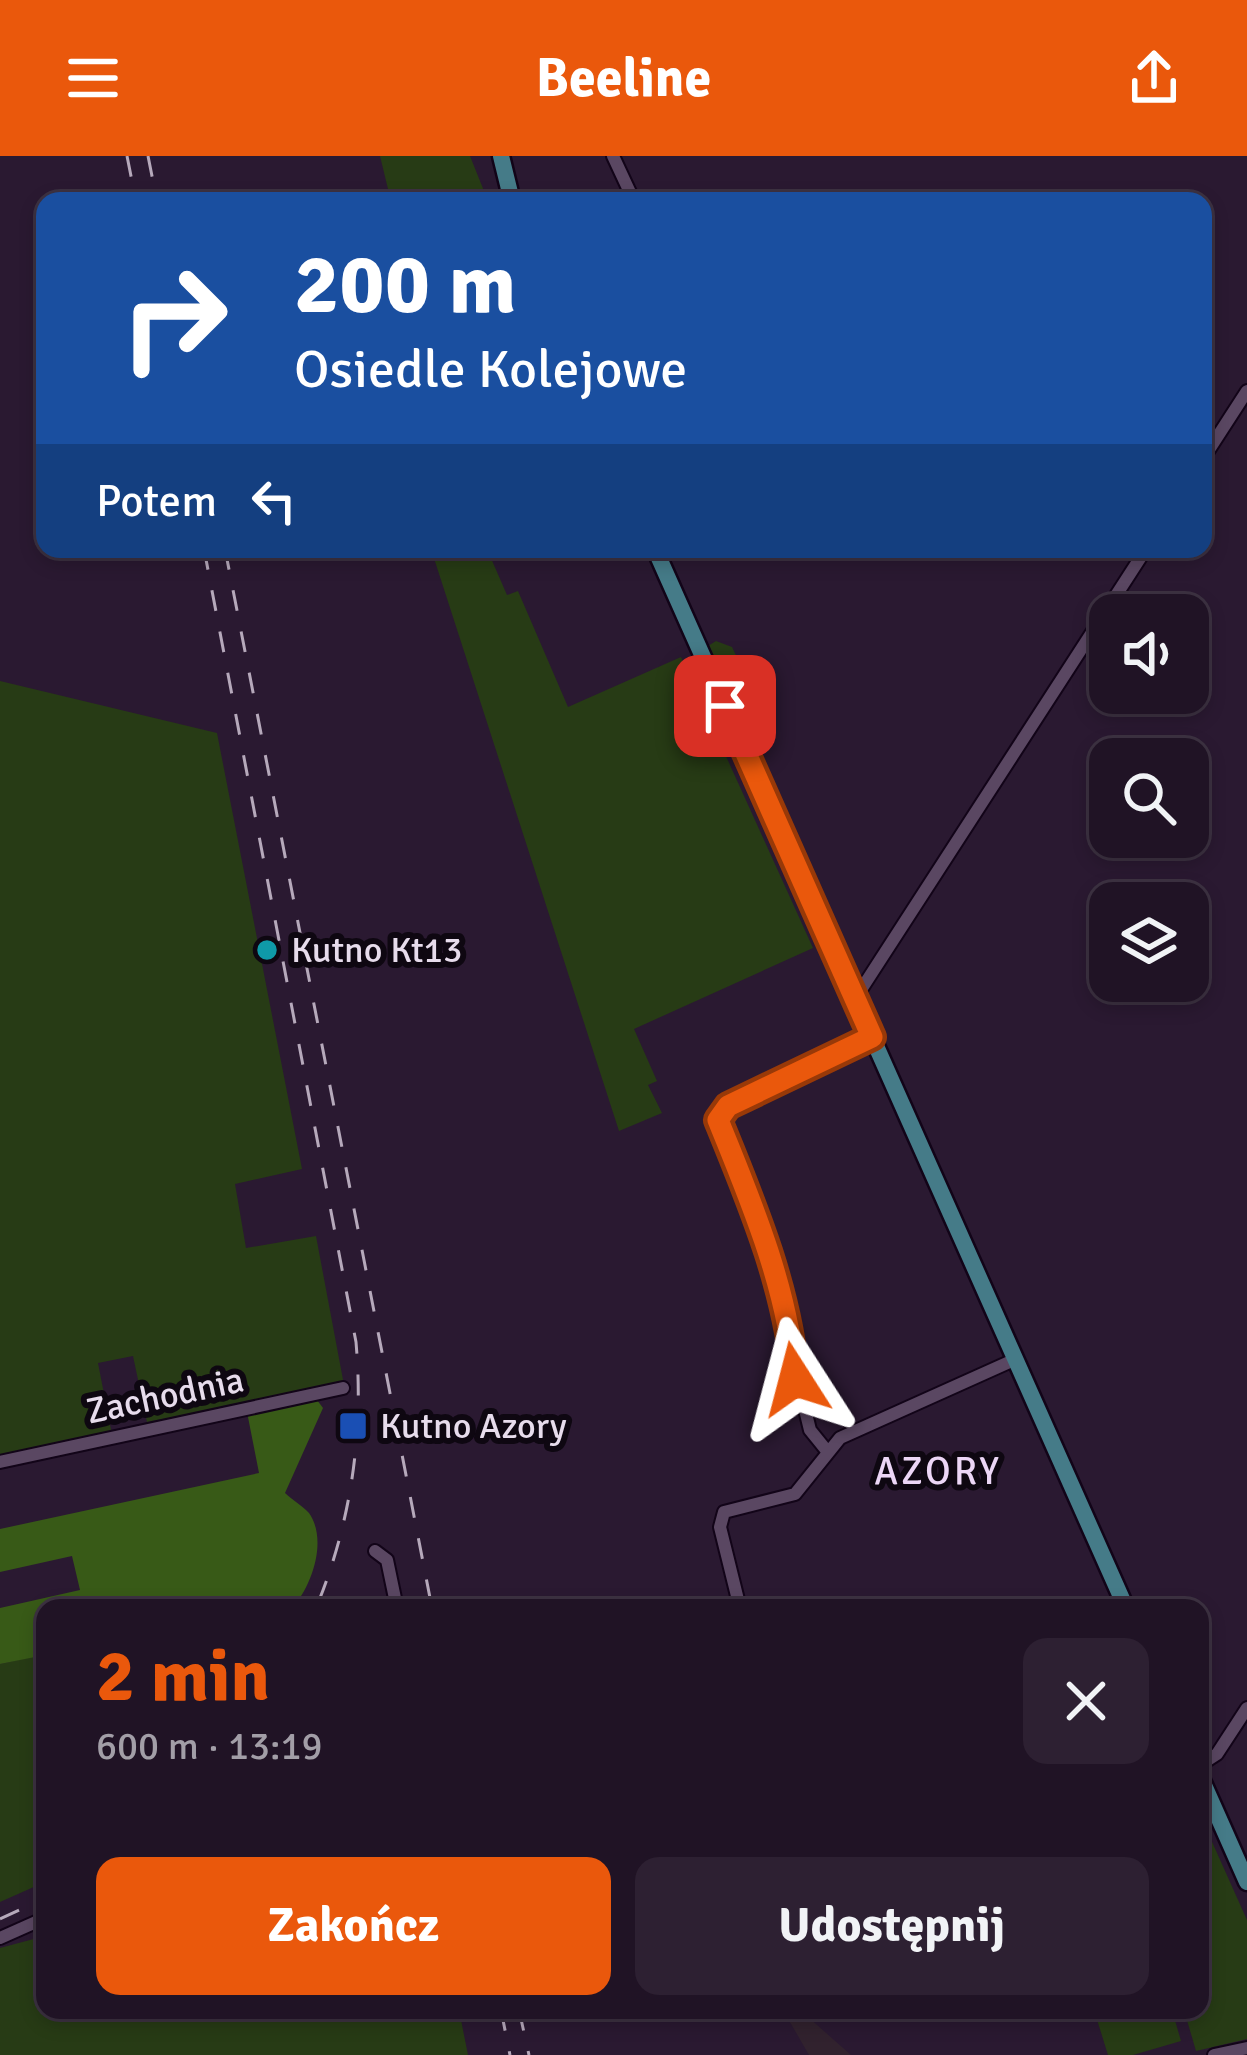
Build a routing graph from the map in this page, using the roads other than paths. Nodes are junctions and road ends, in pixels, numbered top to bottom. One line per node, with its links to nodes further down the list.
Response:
1 (501, 156): 3 (main road)
2 (613, 156): 4 (street)
3 (510, 192)
4 (630, 192)
5 (1247, 391): 6 (street)
6 (1212, 445)
7 (659, 558): 9 (main road)
8 (1140, 558): 9 (street)
9 (855, 999): 10 (main road)
10 (872, 1037): 11 (main road); 13 (street)
11 (1016, 1359): 13 (street); 18 (main road)
12 (343, 1388): 14 (street, Zachodnia)
13 (827, 1451): 17 (street)
14 (0, 1462)
15 (375, 1551): 16 (street)
16 (395, 1599)
17 (738, 1599)
18 (1122, 1599)
19 (1247, 1708): 20 (street)
20 (1209, 1759)
21 (1209, 1796): 22 (main road)
22 (1247, 1882)
23 (36, 1922): 24 (street)
24 (0, 1938)
25 (1247, 2048): 26 (street)
26 (1214, 2055)

